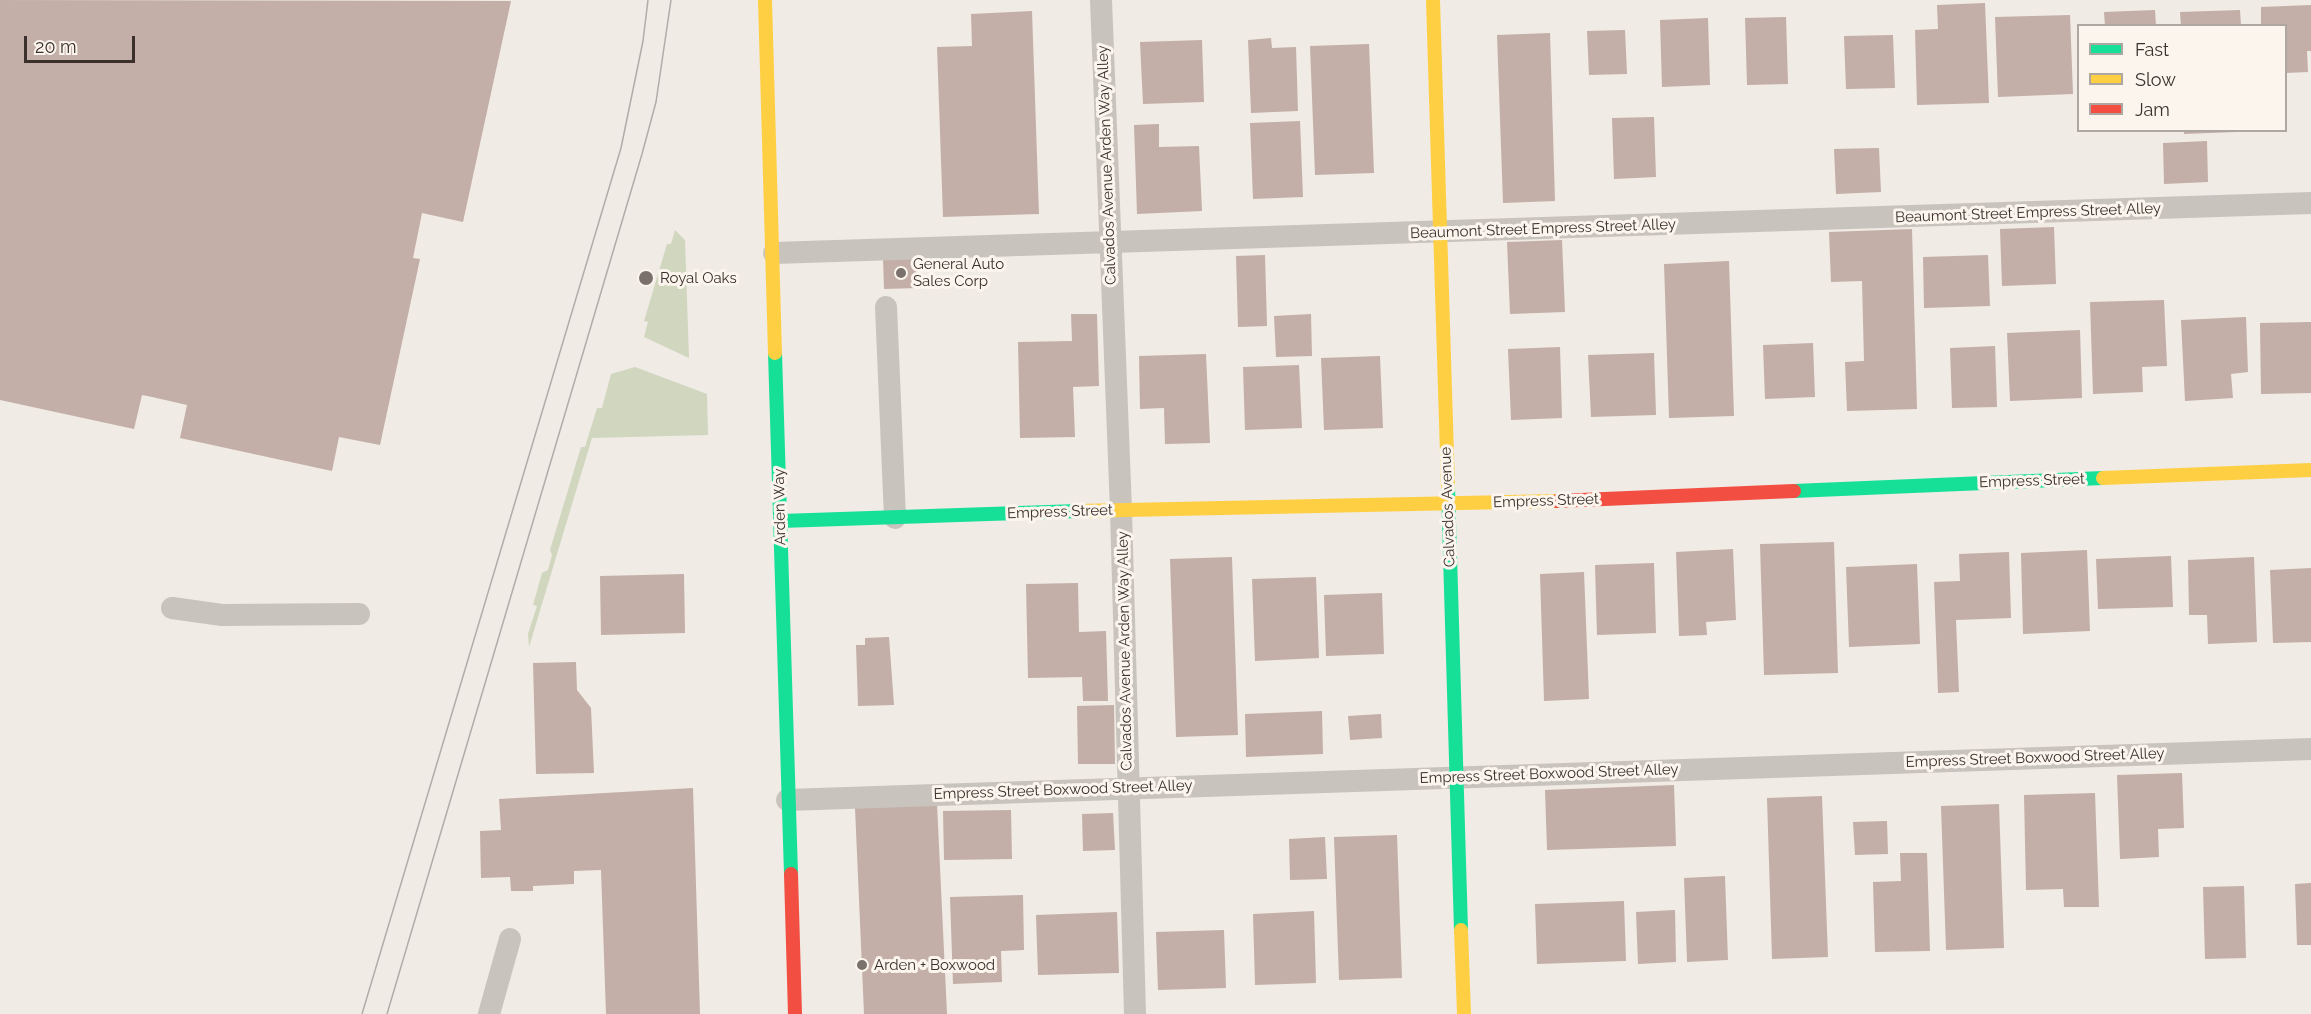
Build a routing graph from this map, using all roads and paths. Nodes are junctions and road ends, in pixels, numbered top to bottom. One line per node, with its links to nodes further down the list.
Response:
1 (765, 0): 7 (street, Arden Way)
2 (1101, 0): 6 (lane, Calvados Avenue Arden Way Alley)
3 (1433, 0): 5 (street, Calvados Avenue)
4 (2311, 203): 5 (lane, Beaumont Street Empress Street Alley)
5 (1439, 232): 6 (lane, Beaumont Street Empress Street Alley); 10 (street, Calvados Avenue)
6 (1109, 243): 7 (lane, Beaumont Street Empress Street Alley); 11 (lane, Calvados Avenue Arden Way Alley)
7 (774, 253): 13 (street, Arden Way)
8 (886, 307): 12 (lane)
9 (2311, 470): 10 (street, Empress Street)
10 (1448, 505): 11 (street, Empress Street); 17 (street, Calvados Avenue)
11 (1121, 510): 12 (street, Empress Street); 18 (lane, Calvados Avenue Arden Way Alley)
12 (895, 518): 13 (street, Empress Street)
13 (781, 521): 19 (street, Arden Way)
14 (172, 608): 15 (lane)
15 (359, 614)
16 (2311, 749): 17 (lane, Empress Street Boxwood Street Alley)
17 (1457, 777): 18 (lane, Empress Street Boxwood Street Alley); 24 (street, Calvados Avenue)
18 (1128, 788): 19 (lane, Empress Street Boxwood Street Alley); 23 (lane, Calvados Avenue Arden Way Alley)
19 (787, 800): 22 (street, Arden Way)
20 (510, 939): 21 (lane)
21 (489, 1014)
22 (795, 1014)
23 (1135, 1014)
24 (1464, 1014)

